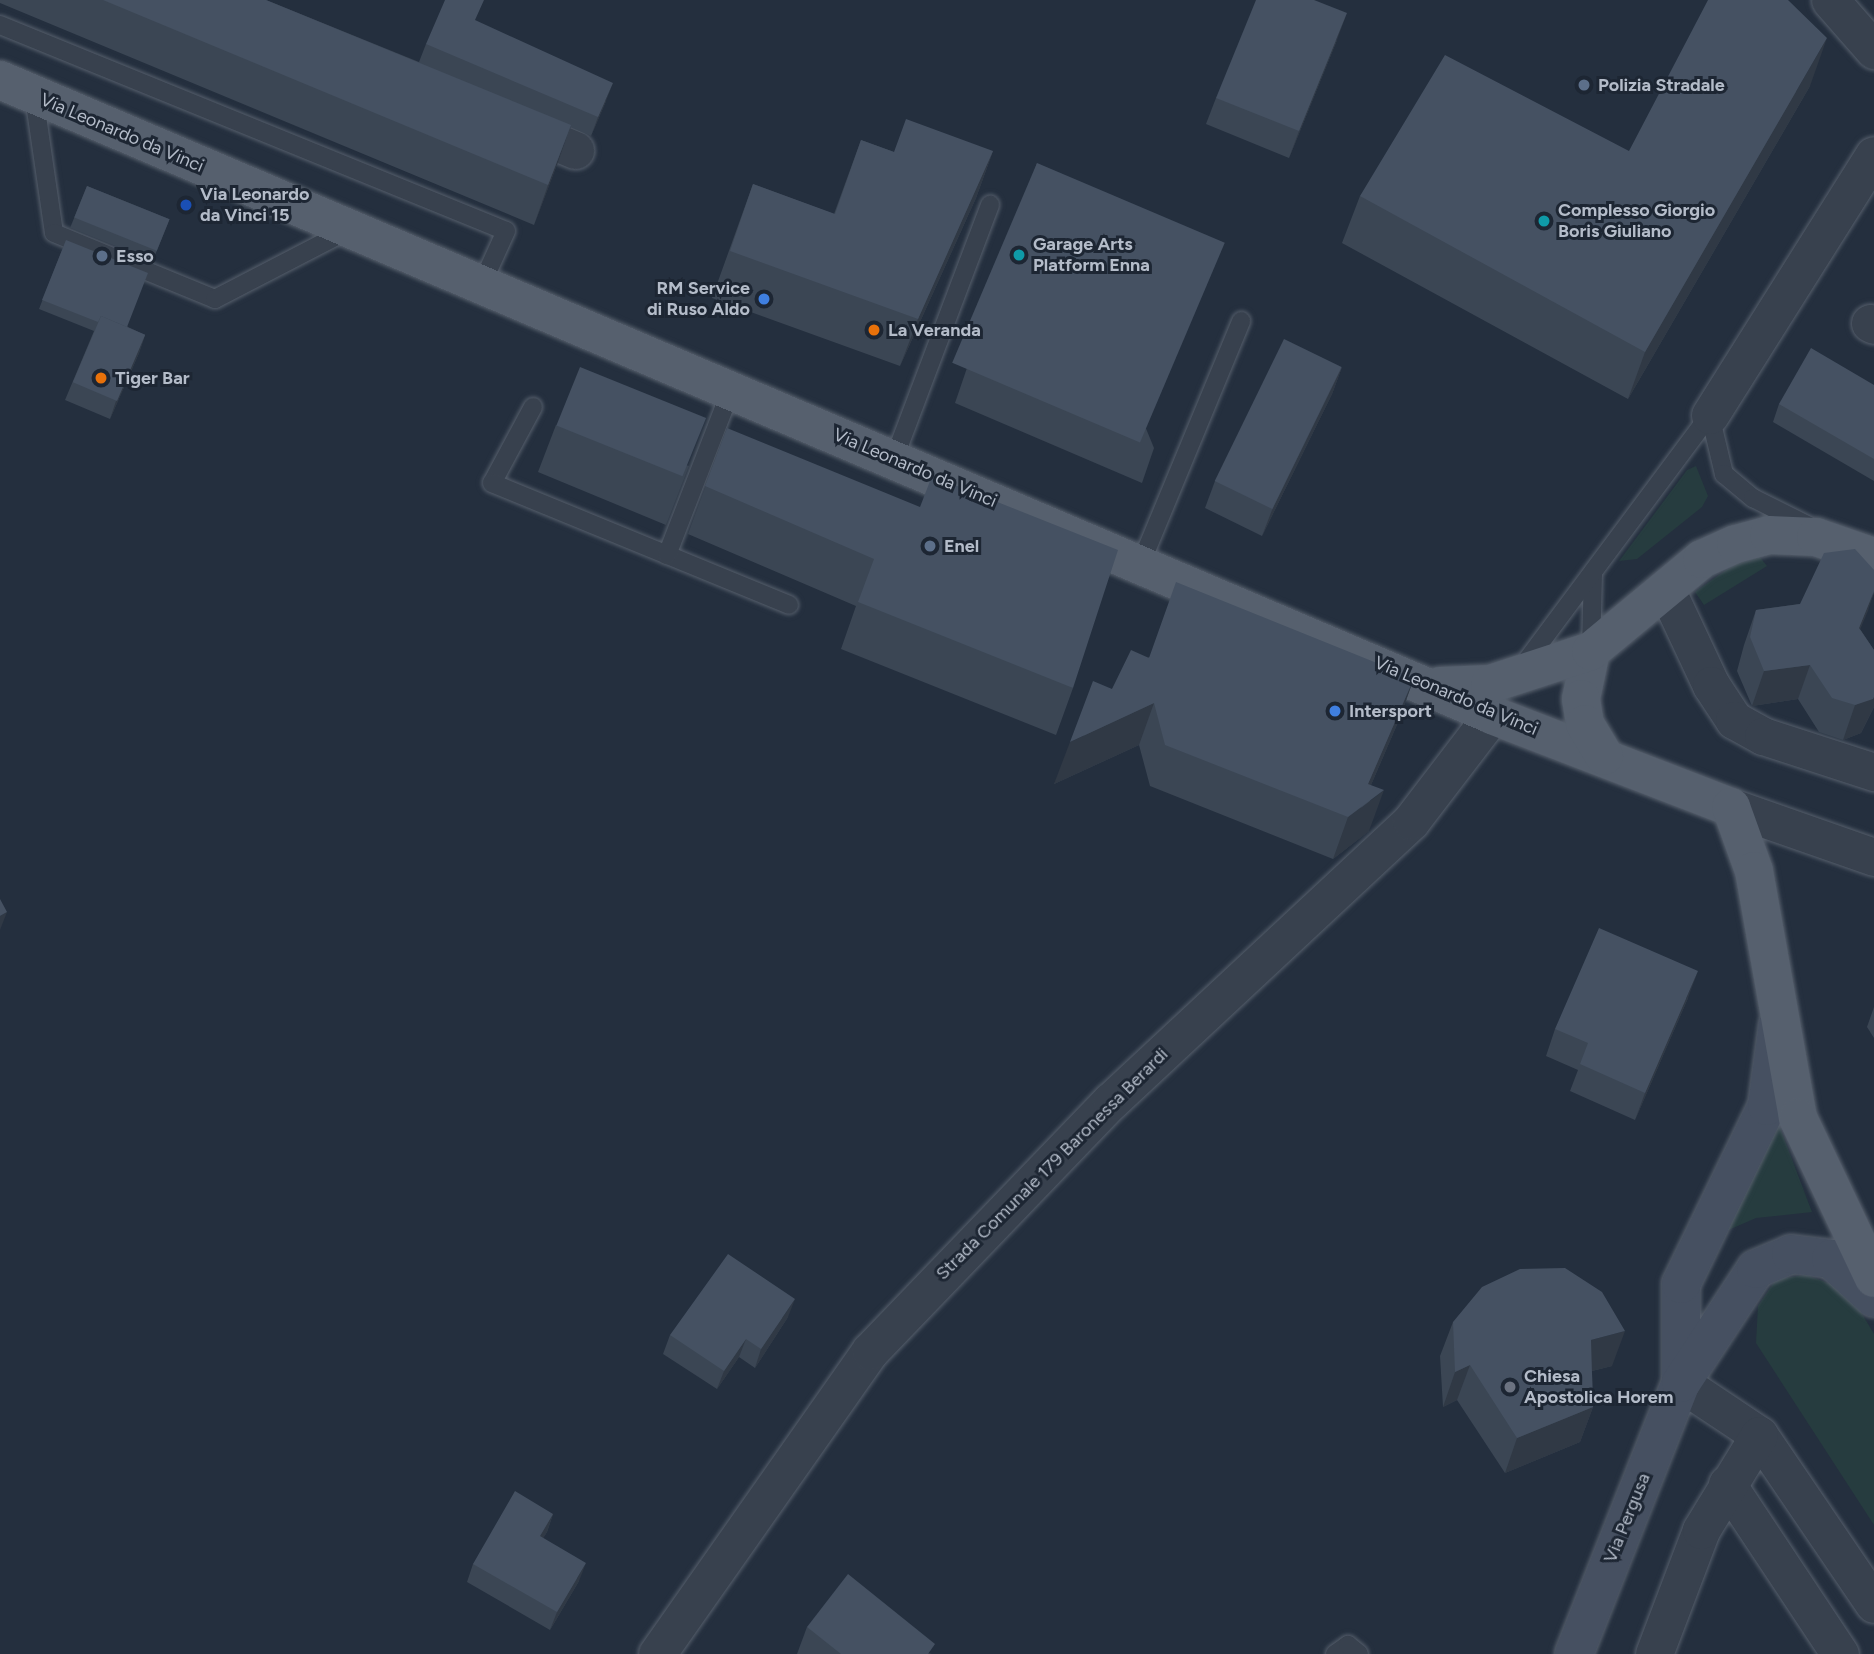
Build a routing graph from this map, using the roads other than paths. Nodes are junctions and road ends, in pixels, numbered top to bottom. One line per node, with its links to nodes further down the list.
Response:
1 (1830, 0): 3 (street)
2 (0, 25): 10 (lane)
3 (1874, 50)
4 (17, 88): 9 (main road, Via Leonardo da Vinci); 9 (lane)
5 (485, 112): 6 (street)
6 (575, 150)
7 (1874, 155): 14 (street)
8 (990, 205): 15 (lane)
9 (348, 230): 10 (main road, Via Leonardo da Vinci)
10 (481, 286): 12 (main road, Via Leonardo da Vinci)
11 (1241, 321): 18 (lane)
12 (731, 390): 15 (main road, Via Leonardo da Vinci); 17 (lane)
13 (533, 407): 17 (lane)
14 (1710, 415): 16 (lane); 19 (lane)
15 (894, 459): 18 (main road, Via Leonardo da Vinci)
16 (1861, 551): 20 (main road)
17 (667, 555): 21 (lane)
18 (1141, 563): 24 (main road, Via Leonardo da Vinci)
19 (1593, 572): 22 (lane); 23 (lane)
20 (1666, 589): 22 (main road); 27 (street)
21 (789, 605)
22 (1591, 651): 23 (main road); 26 (main road)
23 (1514, 678): 24 (main road)
24 (1434, 686): 25 (main road, Via Leonardo da Vinci)
25 (1492, 715): 26 (main road, Via Leonardo da Vinci); 37 (street, Strada Comunale 179 Baronessa Berardi)
26 (1604, 756): 28 (main road, Via Leonardo da Vinci)
27 (1874, 772)
28 (1731, 807): 29 (street, Via Leonardo da Vinci); 30 (main road)
29 (1874, 857)
30 (1778, 1025): 31 (main road); 33 (main road)
31 (1874, 1278)
32 (1874, 1298): 33 (main road)
33 (1681, 1383): 34 (street); 40 (main road, Via Pergusa)
34 (1759, 1435): 35 (street); 36 (street)
35 (1727, 1484): 41 (street); 42 (street)
36 (1874, 1604)
37 (670, 1648)
38 (1335, 1654): 39 (lane)
39 (1359, 1654)
40 (1574, 1654)
41 (1654, 1654)
42 (1840, 1654)

